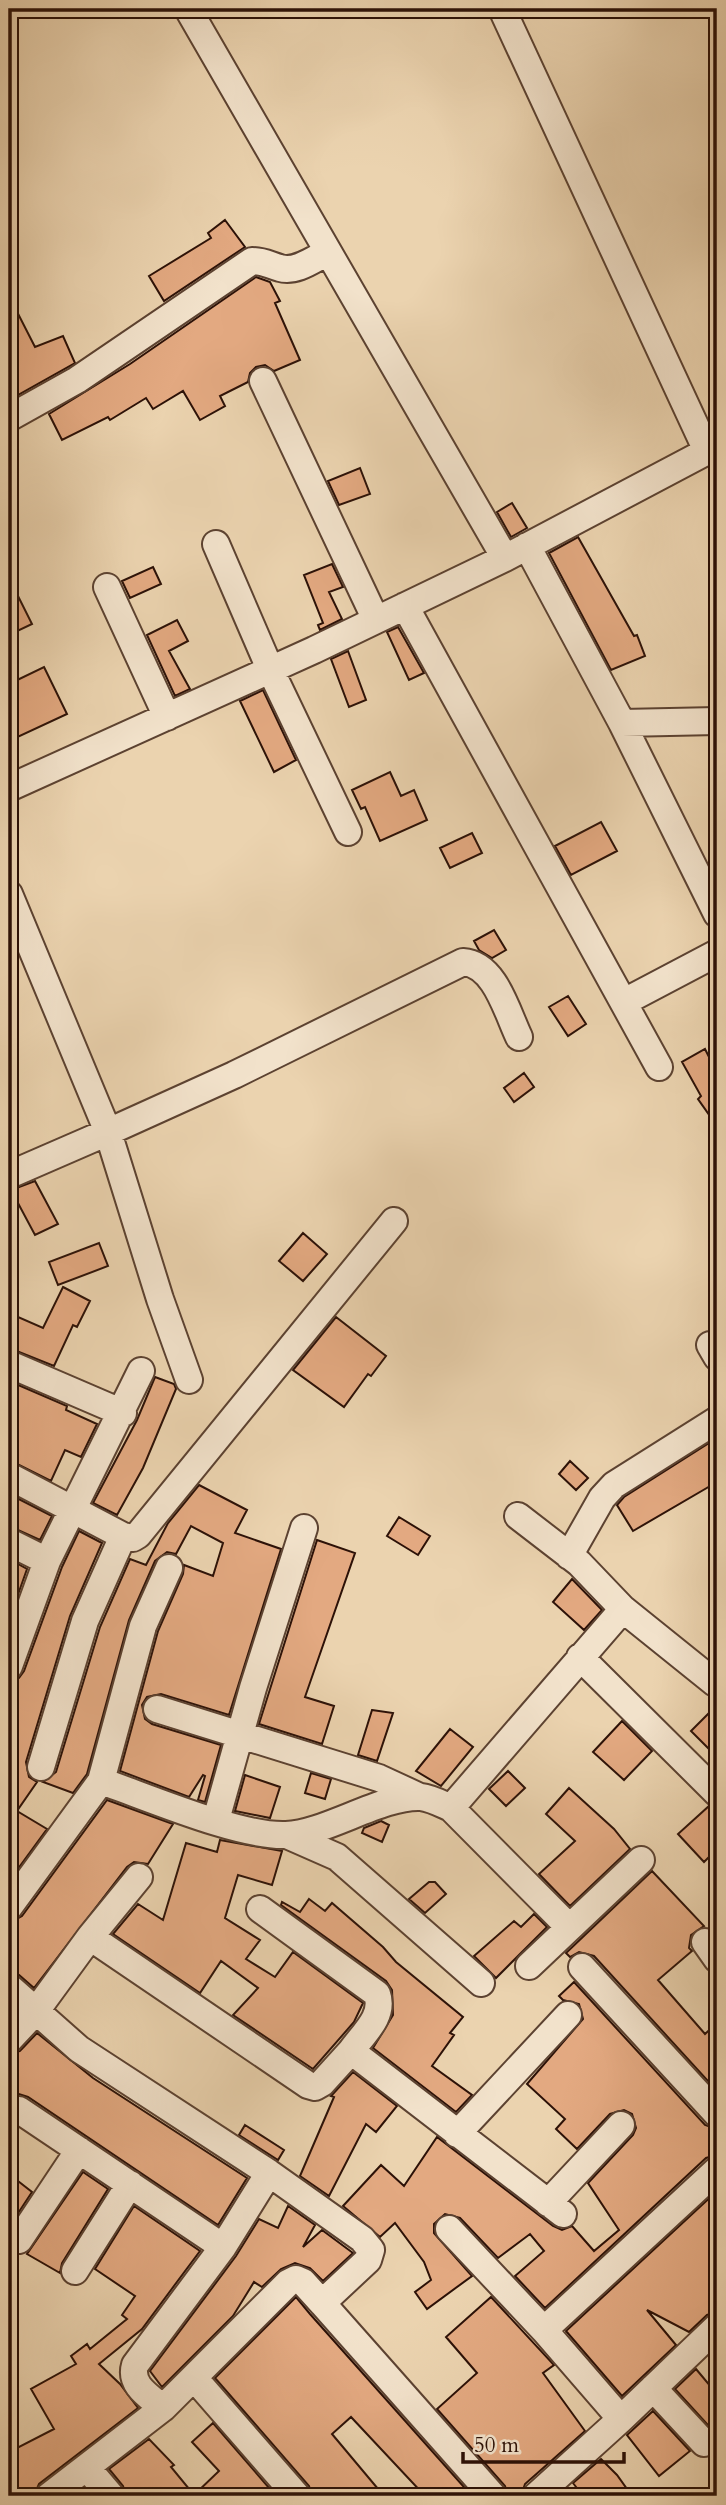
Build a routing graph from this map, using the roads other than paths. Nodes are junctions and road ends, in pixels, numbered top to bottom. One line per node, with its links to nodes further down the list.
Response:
1 (188, 9): 3 (street)
2 (502, 9): 6 (street)
3 (328, 252): 5 (street); 8 (street)
4 (263, 381): 11 (street)
5 (9, 418)
6 (712, 449): 8 (street)
7 (216, 544): 12 (street)
8 (516, 552): 10 (street); 15 (street)
9 (107, 587): 13 (street)
10 (405, 606): 11 (street); 21 (street)
11 (376, 620): 12 (street)
12 (270, 668): 13 (street); 17 (street)
13 (167, 717): 16 (street)
14 (717, 721): 15 (street)
15 (622, 723): 19 (street)
16 (9, 787)
17 (348, 832)
18 (9, 894): 24 (street)
19 (717, 914)
20 (717, 953): 21 (street)
21 (624, 1002): 23 (street)
22 (519, 1037): 24 (street)
23 (659, 1067)
24 (108, 1132): 25 (street); 29 (street)
25 (9, 1175)
26 (394, 1221): 36 (street)
27 (9, 1364): 30 (street)
28 (141, 1371): 30 (street)
29 (189, 1380)
30 (122, 1413): 33 (street)
31 (717, 1420): 38 (street)
32 (9, 1476): 33 (street)
33 (74, 1507): 36 (street); 39 (street)
34 (518, 1516): 38 (street)
35 (304, 1528): 47 (street)
36 (123, 1536): 48 (street)
37 (9, 1542): 39 (street)
38 (569, 1556): 42 (street)
39 (47, 1561): 41 (street)
40 (169, 1568): 49 (street)
41 (18, 1607): 44 (street)
42 (623, 1609): 43 (street); 45 (street)
43 (580, 1657): 50 (street); 52 (street)
44 (9, 1666)
45 (717, 1683)
46 (157, 1709): 47 (street)
47 (239, 1733): 51 (street); 53 (street)
48 (41, 1766)
49 (101, 1781): 53 (street); 57 (street)
50 (717, 1793)
51 (420, 1797): 52 (street); 54 (street)
52 (451, 1808): 59 (street)
53 (216, 1820): 54 (street)
54 (287, 1836): 63 (street)
55 (641, 1860): 59 (street)
56 (139, 1877): 60 (street)
57 (9, 1907)
58 (260, 1909): 68 (street)
59 (569, 1927): 61 (street)
60 (90, 1937): 65 (street); 68 (street)
61 (529, 1966)
62 (582, 1967): 70 (street)
63 (481, 1983)
64 (9, 1987): 65 (street)
65 (36, 2011): 67 (street); 75 (street)
66 (568, 2015): 72 (street)
67 (9, 2040)
68 (351, 2051): 72 (street)
69 (19, 2110): 73 (street)
70 (717, 2114)
71 (621, 2125): 72 (street)
72 (457, 2134)
73 (79, 2150): 76 (street); 78 (street)
74 (717, 2170): 83 (street)
75 (269, 2173): 79 (street); 81 (street)
76 (130, 2184): 79 (street); 80 (street)
77 (449, 2229): 83 (street)
78 (19, 2240)
79 (223, 2247): 86 (street)
80 (75, 2271)
81 (322, 2302): 84 (street); 93 (street)
82 (717, 2328): 85 (street)
83 (544, 2330): 87 (street)
84 (195, 2379): 86 (street); 92 (street)
85 (653, 2388): 87 (street); 88 (street)
86 (163, 2409): 89 (street)
87 (621, 2418): 94 (street)
88 (704, 2443)
89 (88, 2469): 90 (street); 91 (street)
90 (49, 2496)
91 (111, 2496)
92 (297, 2496)
93 (493, 2496)
94 (536, 2496)

